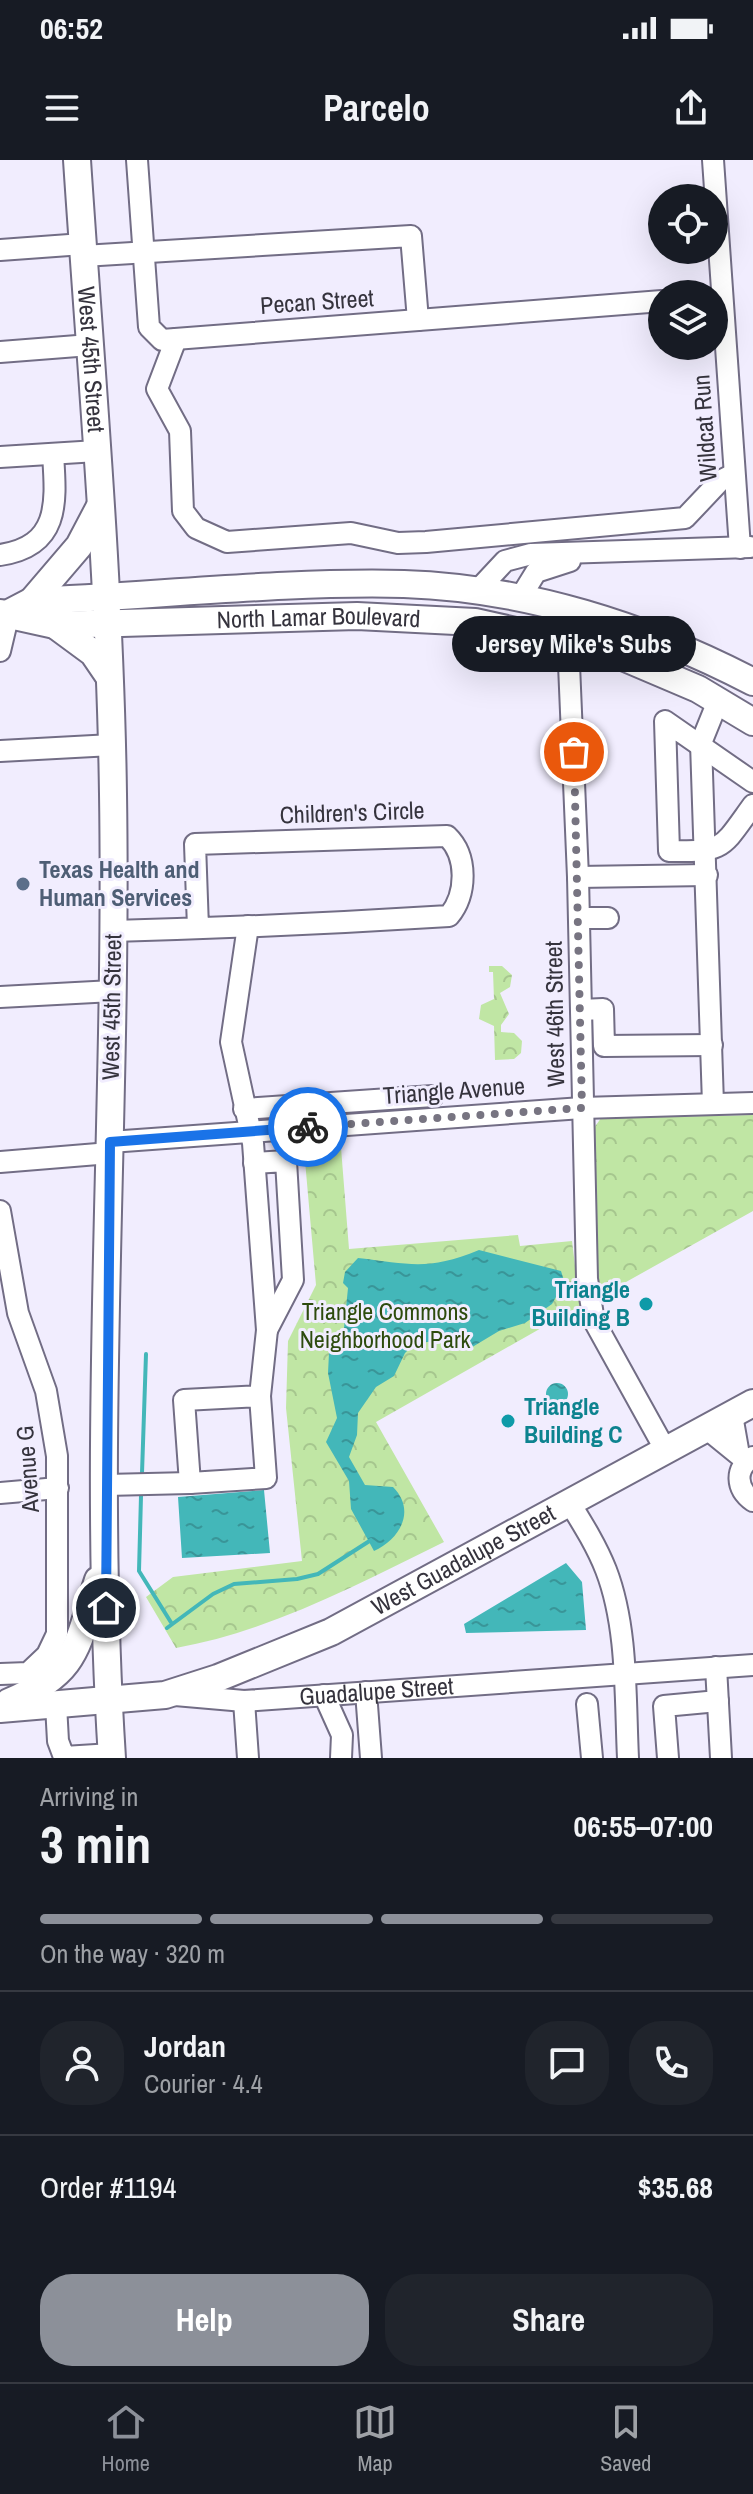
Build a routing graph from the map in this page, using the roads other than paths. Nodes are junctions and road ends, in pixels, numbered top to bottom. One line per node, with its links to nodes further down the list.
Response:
1 (77, 160): 5 (main road, West 45th Street)
2 (137, 160): 6 (street)
3 (713, 160): 7 (street, Wildcat Run)
4 (0, 250): 5 (street)
5 (83, 250): 6 (street); 11 (main road, West 45th Street)
6 (144, 253): 9 (street); 10 (street)
7 (717, 280)
8 (648, 302): 9 (street, Pecan Street)
9 (418, 320): 10 (street, Pecan Street)
10 (176, 339): 17 (street)
11 (90, 345): 12 (street); 14 (main road, West 45th Street)
12 (0, 352)
13 (726, 360): 17 (street, Wildcat Run)
14 (97, 451): 15 (street); 18 (main road, West 45th Street)
15 (53, 454): 16 (street); 21 (street)
16 (0, 457)
17 (741, 485): 19 (street, Wildcat Run)
18 (100, 505): 23 (main road, West 45th Street); 25 (main road)
19 (746, 547): 20 (street)
20 (597, 554): 22 (street); 24 (street)
21 (0, 555)
22 (477, 591): 23 (main road, North Lamar Boulevard); 24 (main road, North Lamar Boulevard)
23 (105, 598): 25 (main road, North Lamar Boulevard); 29 (main road, West 45th Street)
24 (520, 598): 27 (main road); 33 (main road, North Lamar Boulevard)
25 (32, 601): 26 (main road, North Lamar Boulevard)
26 (4, 613): 28 (main road, North Lamar Boulevard); 31 (street)
27 (475, 622): 29 (main road, North Lamar Boulevard); 30 (main road, North Lamar Boulevard)
28 (55, 625): 29 (main road, North Lamar Boulevard); 32 (main road)
29 (106, 625): 32 (main road, West 45th Street)
30 (572, 646): 34 (main road, North Lamar Boulevard); 43 (street, West 46th Street)
31 (0, 651)
32 (108, 675): 37 (main road, West 45th Street)
33 (744, 677): 34 (main road)
34 (718, 701): 35 (main road, North Lamar Boulevard); 36 (street)
35 (753, 722)
36 (701, 743): 39 (street); 41 (street); 41 (street)
37 (112, 745): 38 (street); 48 (main road, West 45th Street)
38 (0, 751)
39 (753, 782)
40 (753, 805): 41 (street)
41 (706, 852): 42 (street)
42 (707, 875): 43 (street); 52 (street)
43 (578, 877): 44 (street, West 46th Street)
44 (579, 918): 45 (street); 51 (street, West 46th Street)
45 (608, 918)
46 (248, 926): 47 (street, Children's Circle); 47 (street, Children's Circle); 57 (street)
47 (198, 928): 48 (street, Children's Circle)
48 (113, 931): 49 (main road, West 45th Street)
49 (113, 991): 50 (street); 59 (main road, West 45th Street)
50 (0, 997)
51 (581, 1010): 52 (street); 56 (street, West 46th Street)
52 (712, 1045): 55 (street)
53 (433, 1096): 57 (street)
54 (753, 1103): 55 (street, Triangle Avenue)
55 (713, 1104): 56 (street, Triangle Avenue)
56 (582, 1108): 58 (street, Triangle Avenue); 67 (street, West 46th Street)
57 (244, 1109): 58 (street)
58 (252, 1131): 59 (street, Triangle Avenue); 61 (street)
59 (110, 1147): 60 (street, Triangle Avenue); 70 (main road, West 45th Street)
60 (0, 1162)
61 (254, 1163): 63 (street); 63 (street)
62 (0, 1211): 71 (street, Avenue G)
63 (267, 1330): 64 (street)
64 (260, 1396): 69 (street); 69 (street)
65 (742, 1409): 66 (main road, West Guadalupe Street); 68 (street)
66 (707, 1429): 67 (main road, West Guadalupe Street); 68 (street)
67 (666, 1451): 74 (main road, West Guadalupe Street)
68 (746, 1459): 73 (street)
69 (190, 1483): 70 (street)
70 (106, 1485): 75 (main road, West 45th Street)
71 (58, 1488): 72 (street); 78 (street, Avenue G)
72 (0, 1493)
73 (753, 1501)
74 (571, 1505): 79 (street); 81 (main road, West Guadalupe Street)
75 (105, 1562): 83 (main road, West 45th Street); 88 (main road)
76 (753, 1665): 77 (street, Guadalupe Street)
77 (716, 1667): 79 (street, Guadalupe Street); 85 (street)
78 (0, 1674)
79 (624, 1674): 80 (street, Guadalupe Street); 95 (street)
80 (366, 1692): 82 (street, Guadalupe Street); 92 (street)
81 (165, 1695): 83 (main road, Guadalupe Street); 84 (street, Guadalupe Street)
82 (324, 1695): 84 (street, Guadalupe Street); 91 (street)
83 (109, 1701): 87 (main road, Guadalupe Street); 89 (main road, West 45th Street)
84 (244, 1701): 90 (street)
85 (718, 1701): 96 (street); 97 (street)
86 (587, 1704): 93 (street)
87 (56, 1705): 88 (main road, Guadalupe Street); 89 (street)
88 (0, 1708)
89 (112, 1756)
90 (248, 1758)
91 (341, 1758)
92 (371, 1758)
93 (592, 1758)
94 (621, 1758): 95 (street)
95 (628, 1758)
96 (668, 1758)
97 (721, 1758)

